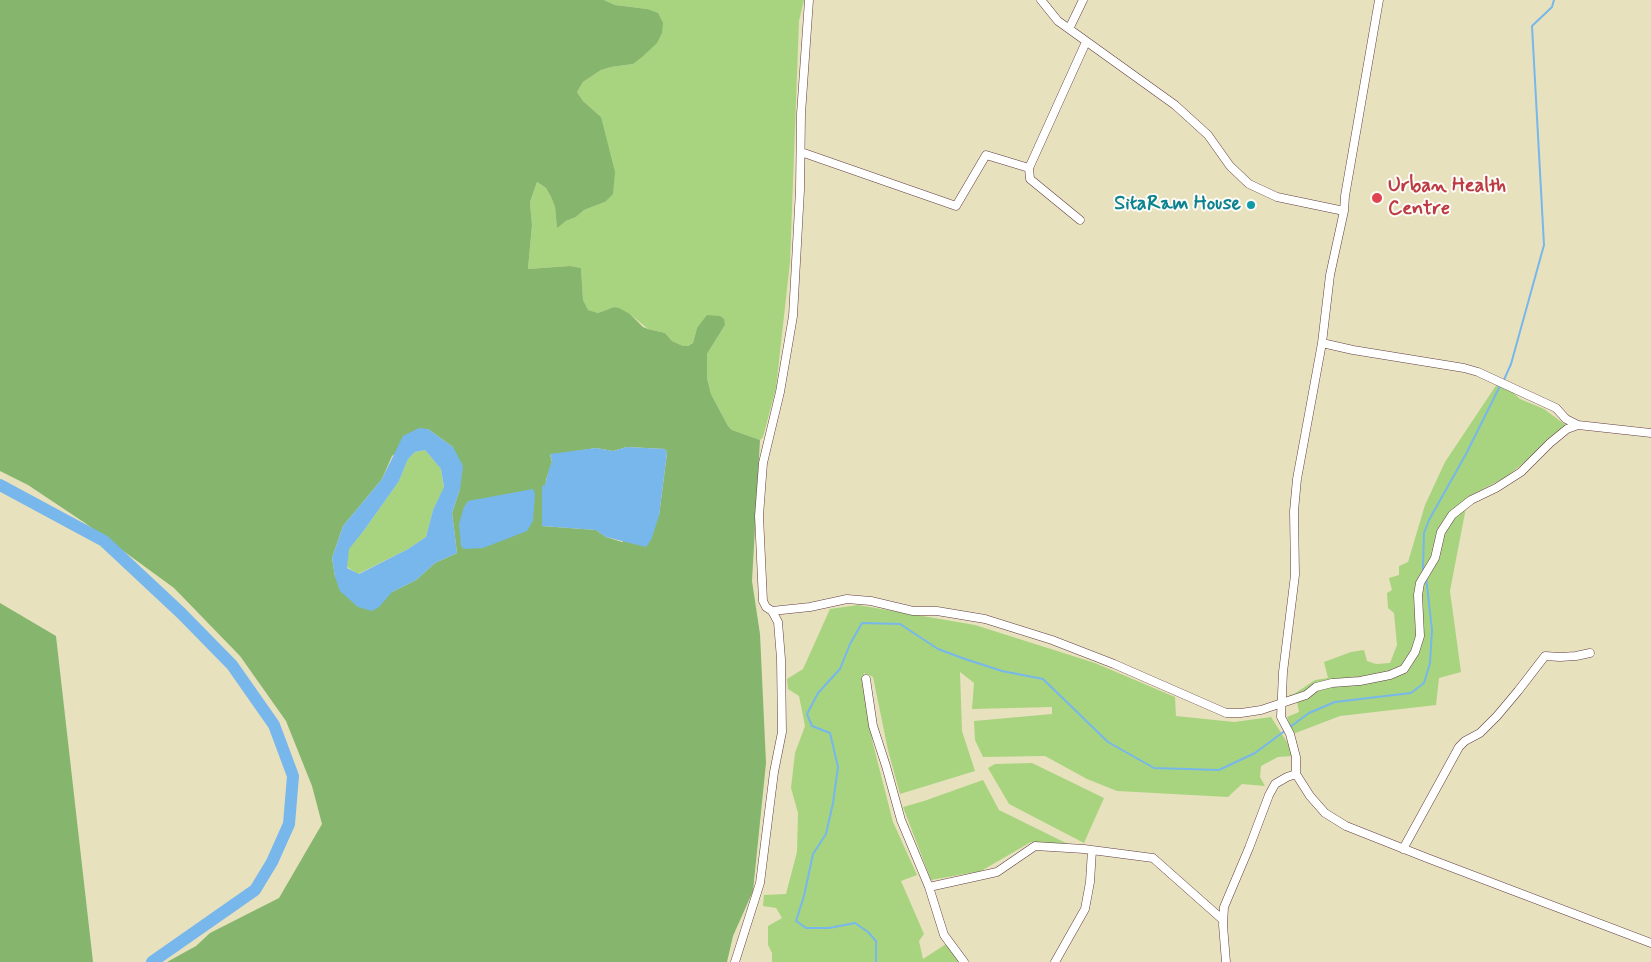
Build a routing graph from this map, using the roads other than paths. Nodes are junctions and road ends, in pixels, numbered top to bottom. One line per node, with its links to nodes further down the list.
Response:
1 (809, 0): 7 (street)
2 (1041, 0): 5 (street)
3 (1083, 0): 5 (street)
4 (1379, 0): 9 (street)
5 (1069, 29): 6 (street)
6 (1086, 42): 8 (street); 9 (street)
7 (801, 152): 8 (street); 14 (street)
8 (1029, 168): 10 (street)
9 (1344, 211): 11 (street)
10 (1080, 220)
11 (1322, 343): 12 (street); 17 (street)
12 (1578, 425): 13 (street); 17 (street)
13 (1651, 432)
14 (772, 611): 17 (street); 24 (street)
15 (1590, 653): 19 (street)
16 (866, 679): 21 (street)
17 (1281, 704): 18 (street)
18 (1296, 774): 19 (street); 22 (street)
19 (1403, 849): 23 (street)
20 (1092, 850): 21 (street); 22 (street); 26 (street)
21 (929, 887): 25 (street)
22 (1223, 920): 27 (street)
23 (1651, 943)
24 (735, 962)
25 (964, 962)
26 (1055, 962)
27 (1226, 962)

